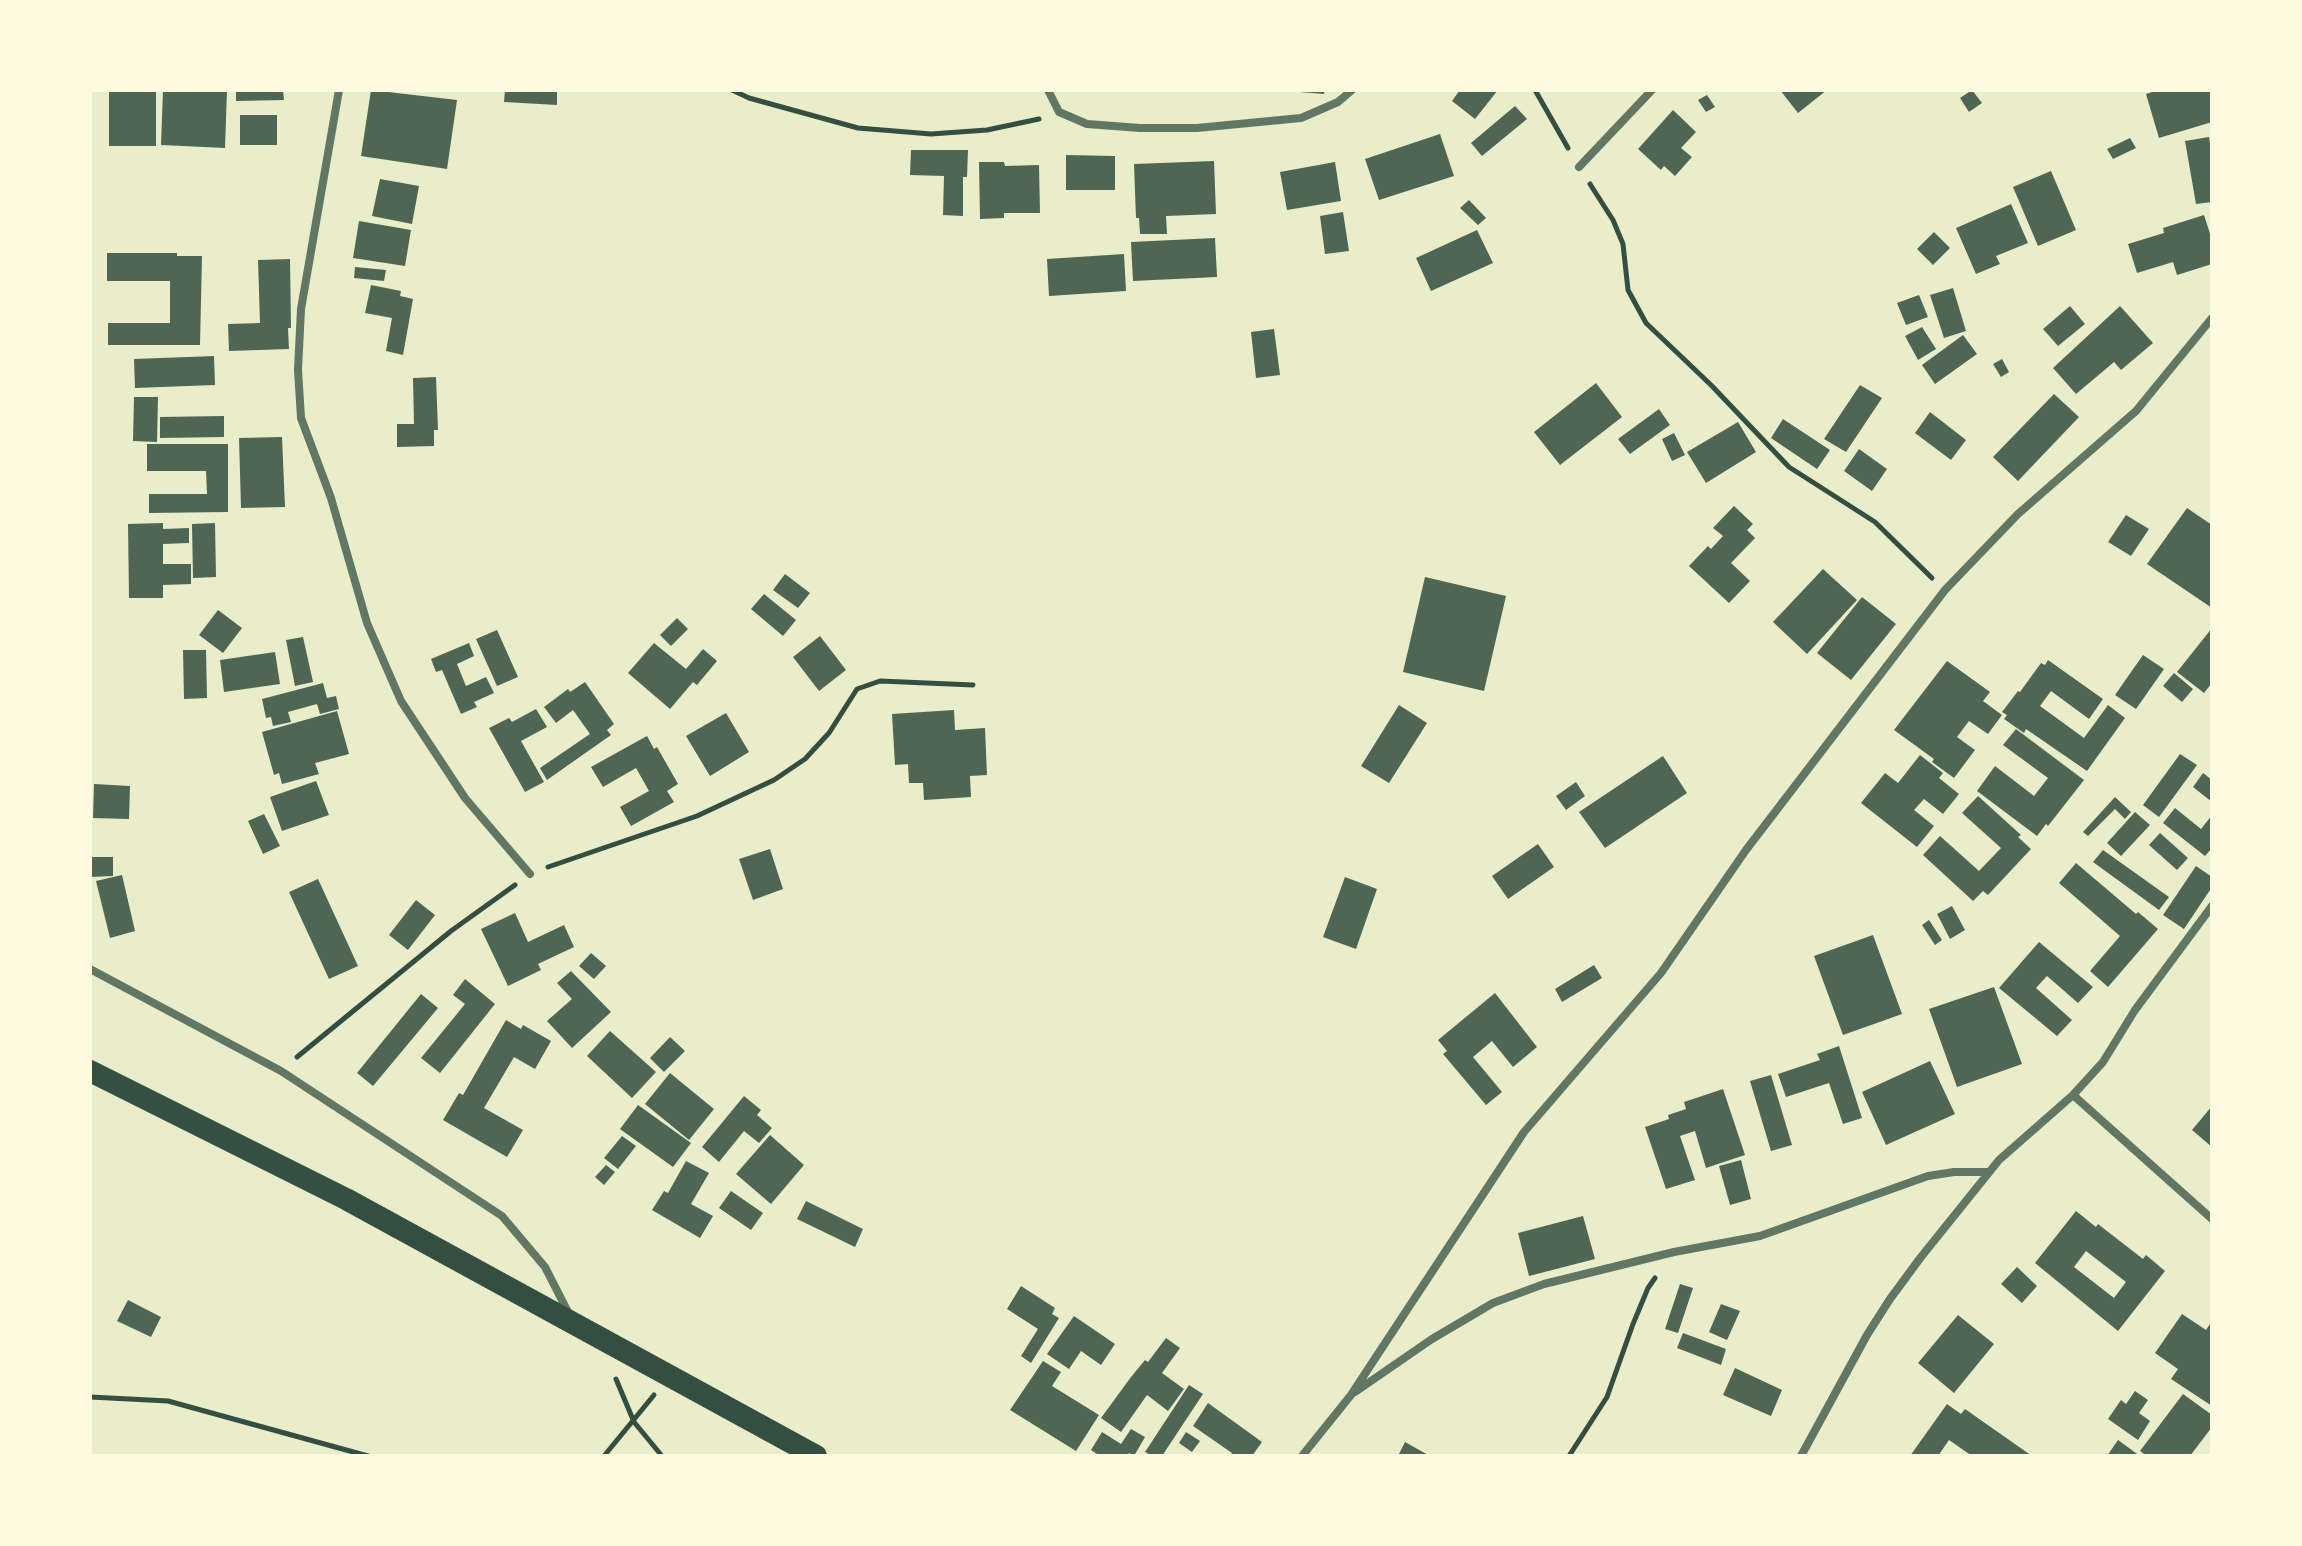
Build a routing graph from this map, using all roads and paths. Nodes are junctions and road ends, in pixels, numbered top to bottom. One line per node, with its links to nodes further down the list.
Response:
1 (339, 90): 12 (street)
2 (732, 90): 7 (path)
3 (1048, 90): 7 (street)
4 (1352, 90): 7 (street)
5 (1535, 90): 8 (path)
6 (1652, 90): 8 (street)
7 (1059, 112)
8 (1579, 167): 10 (path)
9 (2212, 318): 10 (street)
10 (1945, 590): 23 (street)
11 (973, 685): 12 (path)
12 (530, 874): 16 (path)
13 (2212, 906): 17 (street)
14 (90, 969): 16 (street)
15 (90, 1071): 21 (highway)
16 (281, 1071): 21 (street)
17 (2073, 1095): 18 (street); 19 (street)
18 (1988, 1172): 20 (street); 32 (street)
19 (2212, 1219)
20 (1674, 1252): 23 (street); 31 (path)
21 (573, 1322): 22 (highway)
22 (599, 1337): 25 (path); 29 (highway)
23 (1351, 1395): 30 (street)
24 (90, 1397): 26 (path)
25 (634, 1422): 27 (path); 28 (path)
26 (368, 1456)
27 (604, 1456)
28 (662, 1456)
29 (816, 1456)
30 (1302, 1456)
31 (1569, 1456)
32 (1801, 1456)

